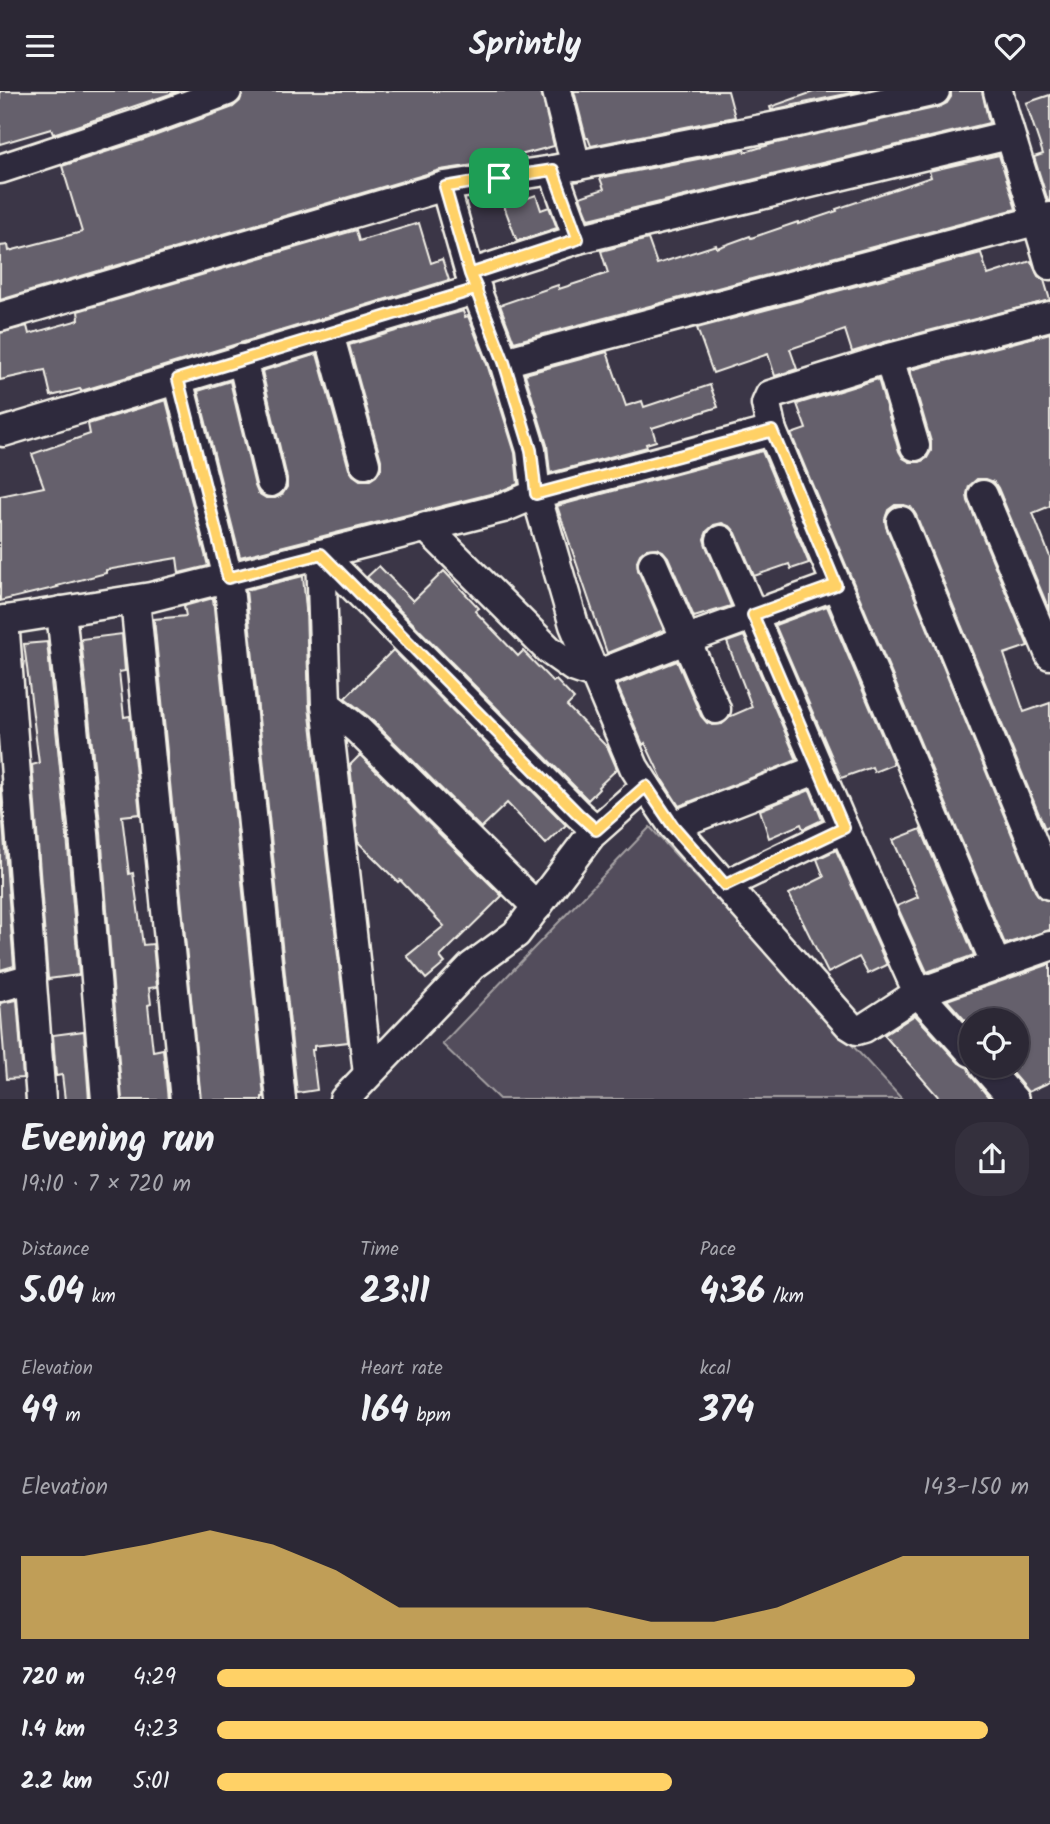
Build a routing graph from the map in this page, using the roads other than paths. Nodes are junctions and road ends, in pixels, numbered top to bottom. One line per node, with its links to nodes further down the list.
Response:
1 (227, 91): 7 (street)
2 (557, 91): 6 (street)
3 (935, 91): 6 (street)
4 (998, 91): 5 (street)
5 (1009, 135): 9 (street); 10 (street)
6 (564, 168): 8 (street); 10 (street)
7 (0, 169)
8 (445, 187): 12 (street); 14 (street)
9 (1044, 219): 11 (street); 18 (street)
10 (578, 239): 12 (street)
11 (1050, 265)
12 (473, 281): 15 (street); 18 (street)
13 (1050, 316): 16 (street)
14 (0, 317)
15 (329, 334): 17 (street); 23 (street)
16 (889, 358): 20 (street); 22 (street)
17 (242, 359): 19 (street); 24 (street)
18 (504, 362): 25 (street)
19 (178, 379): 21 (street); 32 (street)
20 (772, 431): 25 (street); 33 (street)
21 (3, 432)
22 (915, 446)
23 (365, 464)
24 (271, 482)
25 (536, 494): 28 (street); 40 (street)
26 (983, 495): 39 (street)
27 (901, 521): 49 (street)
28 (426, 527): 30 (street); 40 (street)
29 (721, 540): 36 (street)
30 (321, 554): 32 (street); 41 (street); 47 (street)
31 (653, 564): 38 (street)
32 (228, 578): 34 (street); 62 (street)
33 (836, 585): 36 (street); 52 (street)
34 (135, 600): 35 (street); 61 (street)
35 (61, 611): 37 (street); 60 (street)
36 (753, 615): 38 (street); 43 (street)
37 (2, 621): 53 (street)
38 (685, 640): 40 (street); 42 (street)
39 (1050, 655)
40 (596, 675): 44 (street)
41 (326, 704): 50 (street); 57 (street)
42 (716, 709)
43 (818, 769): 45 (street); 46 (street)
44 (646, 786): 45 (street); 47 (street)
45 (673, 826): 48 (street)
46 (844, 828): 48 (street); 55 (street)
47 (596, 830): 50 (street)
48 (725, 885): 55 (street)
49 (1050, 885)
50 (537, 907): 57 (street)
51 (1050, 946): 52 (street)
52 (996, 965): 55 (street)
53 (32, 978): 54 (street); 59 (street)
54 (0, 987)
55 (918, 993): 56 (street)
56 (959, 1039)
57 (368, 1074): 63 (street)
58 (995, 1078): 64 (street)
59 (41, 1099)
60 (106, 1099)
61 (185, 1099)
62 (281, 1099)
63 (345, 1099)
64 (1013, 1099)

